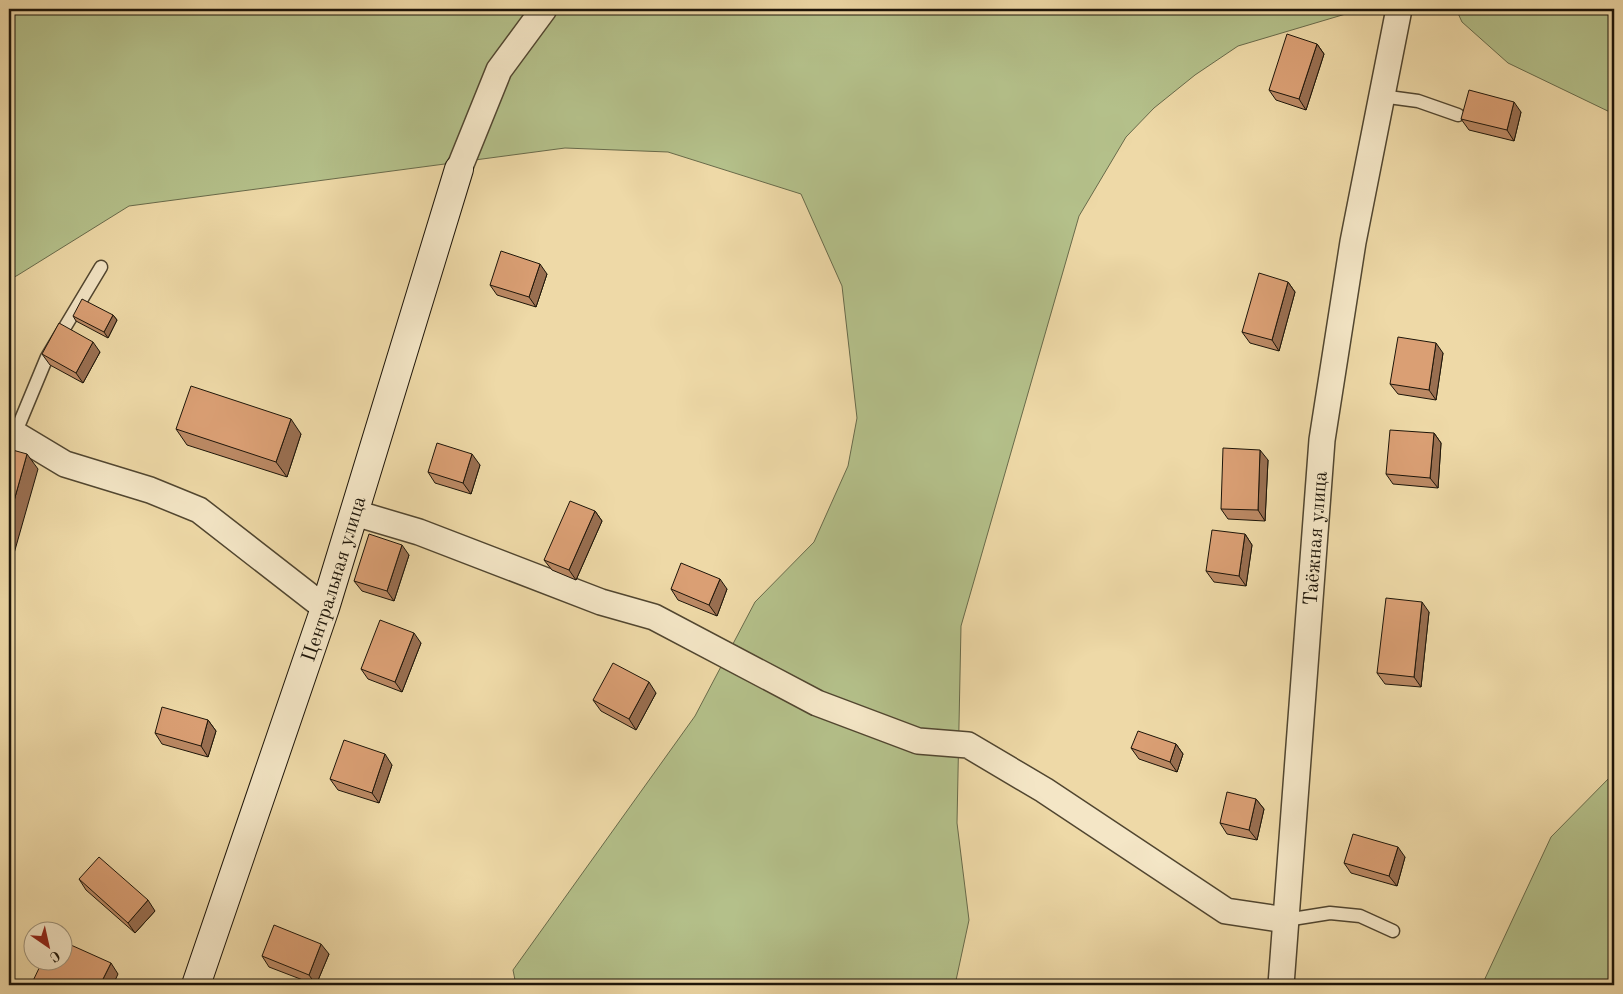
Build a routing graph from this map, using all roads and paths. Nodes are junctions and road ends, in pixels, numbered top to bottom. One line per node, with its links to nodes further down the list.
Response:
1 (544, 9): 5 (street)
2 (1399, 9): 3 (street, Таёжная улица)
3 (1381, 96): 4 (lane); 11 (street, Таёжная улица)
4 (1458, 115)
5 (459, 169): 9 (street, Центральная улица)
6 (101, 267): 7 (lane)
7 (12, 433): 8 (street); 10 (street)
8 (9, 458)
9 (355, 513): 10 (street, Центральная улица); 11 (street)
10 (325, 608): 13 (street, Центральная улица)
11 (1286, 920): 12 (lane); 14 (street, Таёжная улица)
12 (1393, 931)
13 (196, 985)
14 (1281, 985)

